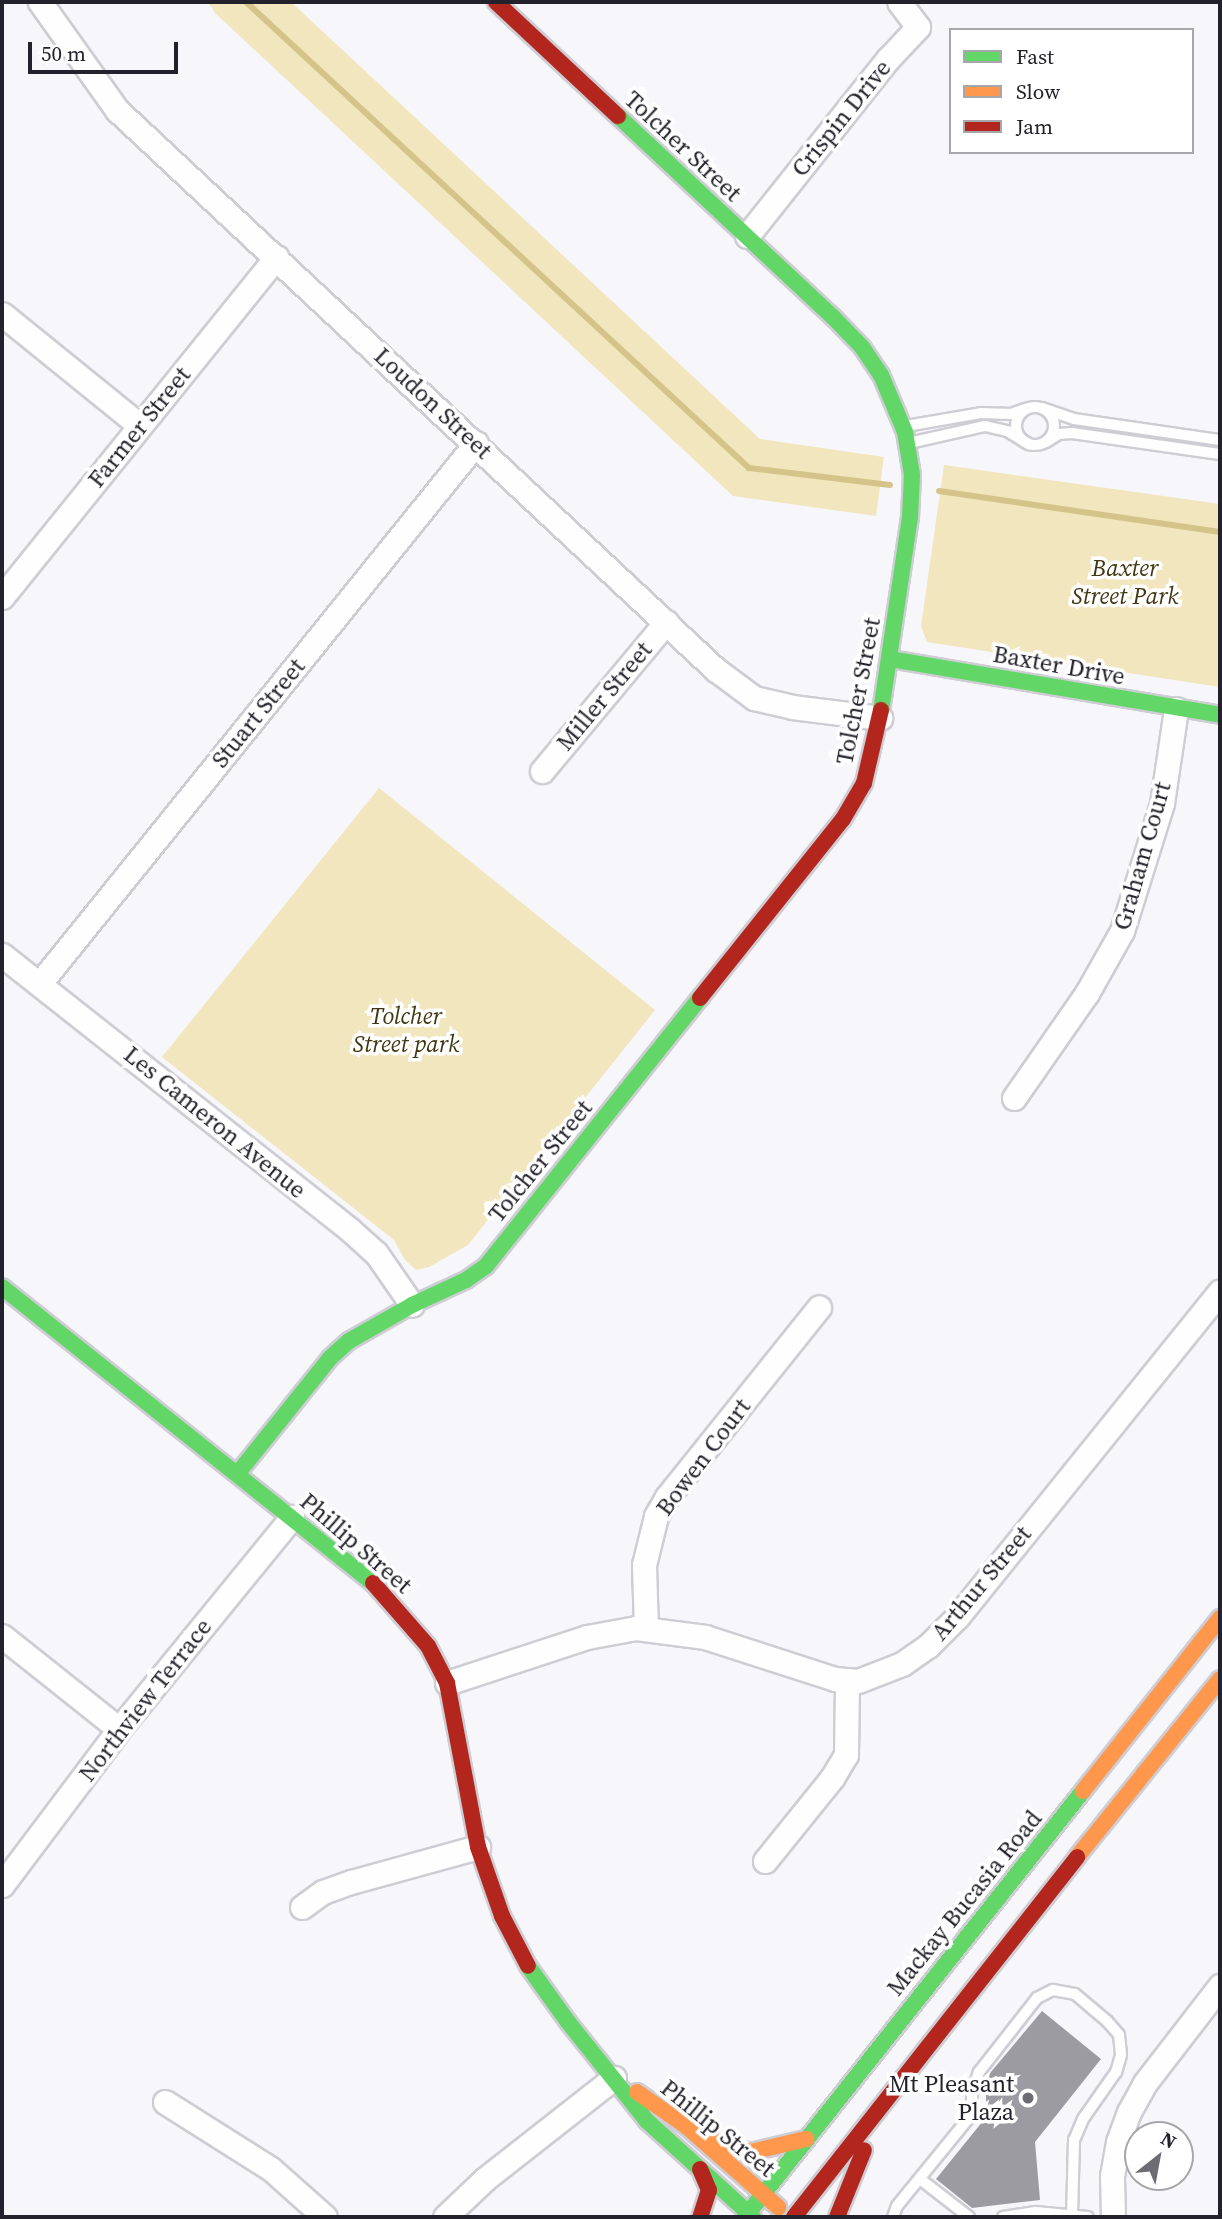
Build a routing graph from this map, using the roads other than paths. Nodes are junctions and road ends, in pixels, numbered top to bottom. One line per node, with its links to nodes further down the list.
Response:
1 (40, 2): 5 (street, Loudon Street)
2 (496, 2): 4 (street, Tolcher Street)
3 (899, 2): 4 (street, Crispin Drive)
4 (747, 236): 10 (street, Tolcher Street)
5 (276, 257): 9 (street, Farmer Street); 13 (street, Loudon Street)
6 (2, 314): 9 (street)
7 (1042, 408): 8 (lane); 11 (lane); 12 (lane)
8 (1025, 409): 10 (lane); 14 (lane)
9 (139, 425): 16 (street, Farmer Street)
10 (906, 435): 14 (lane); 18 (street, Tolcher Street)
11 (1220, 440)
12 (1046, 442): 14 (lane); 15 (lane)
13 (476, 443): 17 (street, Loudon Street); 24 (street, Stuart Street)
14 (1029, 444)
15 (1220, 454)
16 (2, 597)
17 (666, 622): 21 (street, Loudon Street); 22 (street, Miller Street)
18 (890, 659): 19 (street, Baxter Drive); 21 (street, Tolcher Street)
19 (1176, 709): 20 (street, Baxter Drive); 25 (street, Graham Court)
20 (1220, 715)
21 (880, 718): 28 (street, Tolcher Street)
22 (542, 771)
23 (2, 955): 24 (street, Les Cameron Avenue)
24 (40, 982): 28 (street, Les Cameron Avenue)
25 (1014, 1098)
26 (2, 1287): 30 (street, Phillip Street)
27 (1220, 1292): 36 (street, Arthur Street)
28 (411, 1305): 30 (street, Tolcher Street)
29 (819, 1307): 33 (street, Bowen Court)
30 (238, 1473): 31 (street, Phillip Street)
31 (292, 1517): 37 (street, Phillip Street); 38 (street, Northview Terrace)
32 (1220, 1618): 48 (street, Mackay Bucasia Road)
33 (646, 1629): 36 (street, Arthur Street); 37 (street, Arthur Street)
34 (2, 1636): 38 (street)
35 (1220, 1679): 45 (street)
36 (847, 1680): 40 (street)
37 (447, 1683): 39 (street, Phillip Street)
38 (119, 1729): 41 (street, Northview Terrace)
39 (478, 1846): 42 (street); 44 (street, Phillip Street)
40 (765, 1861)
41 (2, 1885)
42 (302, 1907)
43 (1220, 1986): 63 (street)
44 (614, 2078): 47 (street, Phillip Street); 49 (street, Phillip Street); 55 (street)
45 (899, 2084): 57 (street); 58 (street)
46 (165, 2102): 54 (street)
47 (685, 2126): 48 (street); 51 (street, Phillip Street)
48 (806, 2138): 51 (street, Mackay Bucasia Road)
49 (700, 2169): 52 (street, Phillip Street); 56 (street)
50 (920, 2179): 53 (lane); 59 (lane); 60 (lane)
51 (764, 2193): 52 (street, Mackay Bucasia Road); 57 (street, Phillip Street)
52 (749, 2216)
53 (1072, 2216): 61 (lane); 62 (lane)
54 (325, 2217)
55 (445, 2217)
56 (700, 2217)
57 (792, 2217)
58 (837, 2217)
59 (893, 2217)
60 (969, 2217)
61 (1003, 2217)
62 (1088, 2217)
63 (1113, 2217)

